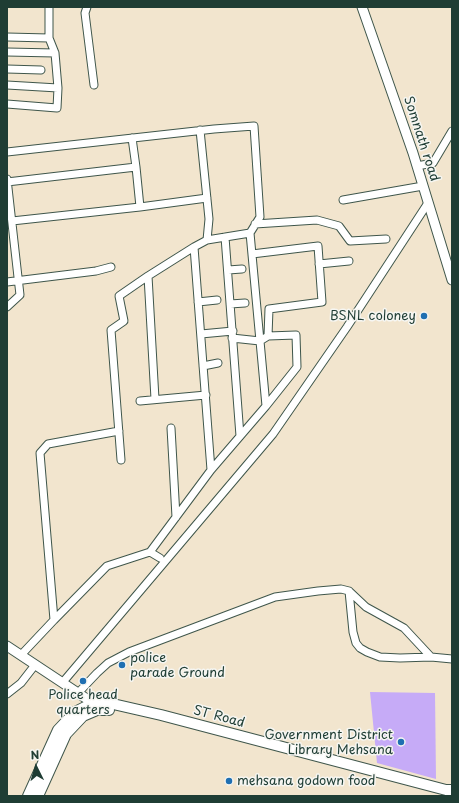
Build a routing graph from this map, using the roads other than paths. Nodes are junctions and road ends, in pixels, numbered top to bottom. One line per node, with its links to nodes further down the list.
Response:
1 (49, 7): 5 (street)
2 (87, 7): 11 (street)
3 (362, 7): 18 (street, Somnath road)
4 (7, 37): 5 (street)
5 (49, 38): 7 (street)
6 (7, 52): 7 (street)
7 (55, 53): 12 (street)
8 (7, 69): 9 (street)
9 (41, 70)
10 (7, 84): 12 (street)
11 (94, 85)
12 (58, 88): 13 (street)
13 (7, 104)
14 (200, 130): 16 (street); 22 (street); 27 (street)
15 (452, 131): 18 (street)
16 (132, 138): 17 (street); 19 (street)
17 (7, 152)
18 (417, 166): 21 (street, Somnath road)
19 (136, 167): 20 (street); 25 (street)
20 (7, 180): 26 (street)
21 (423, 186): 23 (street); 24 (street, Somnath road)
22 (207, 198): 25 (street); 31 (street)
23 (343, 200)
24 (428, 203): 40 (street, Somnath road); 73 (street)
25 (140, 207): 26 (street)
26 (12, 221): 41 (street)
27 (255, 224): 28 (street); 30 (street)
28 (250, 233): 29 (street); 33 (street)
29 (225, 237): 31 (street); 38 (street)
30 (386, 239)
31 (208, 240): 32 (street)
32 (194, 247): 39 (street); 44 (street)
33 (252, 254): 35 (street); 51 (street)
34 (349, 261): 35 (street)
35 (319, 264): 50 (street)
36 (111, 267): 41 (street)
37 (242, 269): 38 (street)
38 (228, 270): 46 (street)
39 (148, 276): 55 (street); 59 (street)
40 (452, 280)
41 (18, 281): 42 (street); 47 (street)
42 (7, 282)
43 (217, 300): 44 (street)
44 (198, 302): 48 (street)
45 (246, 303): 46 (street)
46 (230, 304): 49 (street)
47 (7, 307)
48 (201, 334): 49 (street); 53 (street)
49 (232, 334): 51 (street); 60 (street)
50 (268, 336): 51 (street); 57 (street)
51 (260, 341): 57 (street)
52 (218, 363): 53 (street)
53 (203, 366): 54 (street)
54 (206, 395): 55 (street); 62 (street)
55 (155, 400): 56 (street)
56 (140, 401)
57 (266, 406): 60 (street)
58 (171, 428): 63 (street)
59 (119, 431): 61 (street); 67 (street)
60 (240, 436): 62 (street)
61 (121, 460)
62 (211, 470): 63 (street)
63 (176, 517): 64 (street)
64 (150, 552): 65 (street); 67 (street)
65 (160, 558)
66 (349, 591): 70 (street); 70 (street); 74 (street)
67 (54, 620): 69 (street)
68 (7, 646): 69 (street)
69 (21, 655): 72 (street)
70 (431, 657): 71 (street)
71 (452, 659)
72 (35, 665): 73 (street); 75 (street)
73 (63, 682): 74 (street)
74 (78, 693): 76 (street)
75 (7, 694)
76 (95, 706): 77 (main road, ST Road); 78 (main road, ST Road); 79 (main road); 80 (main road, ST Road)
77 (452, 790)
78 (28, 796)
79 (38, 796)
80 (450, 796)

